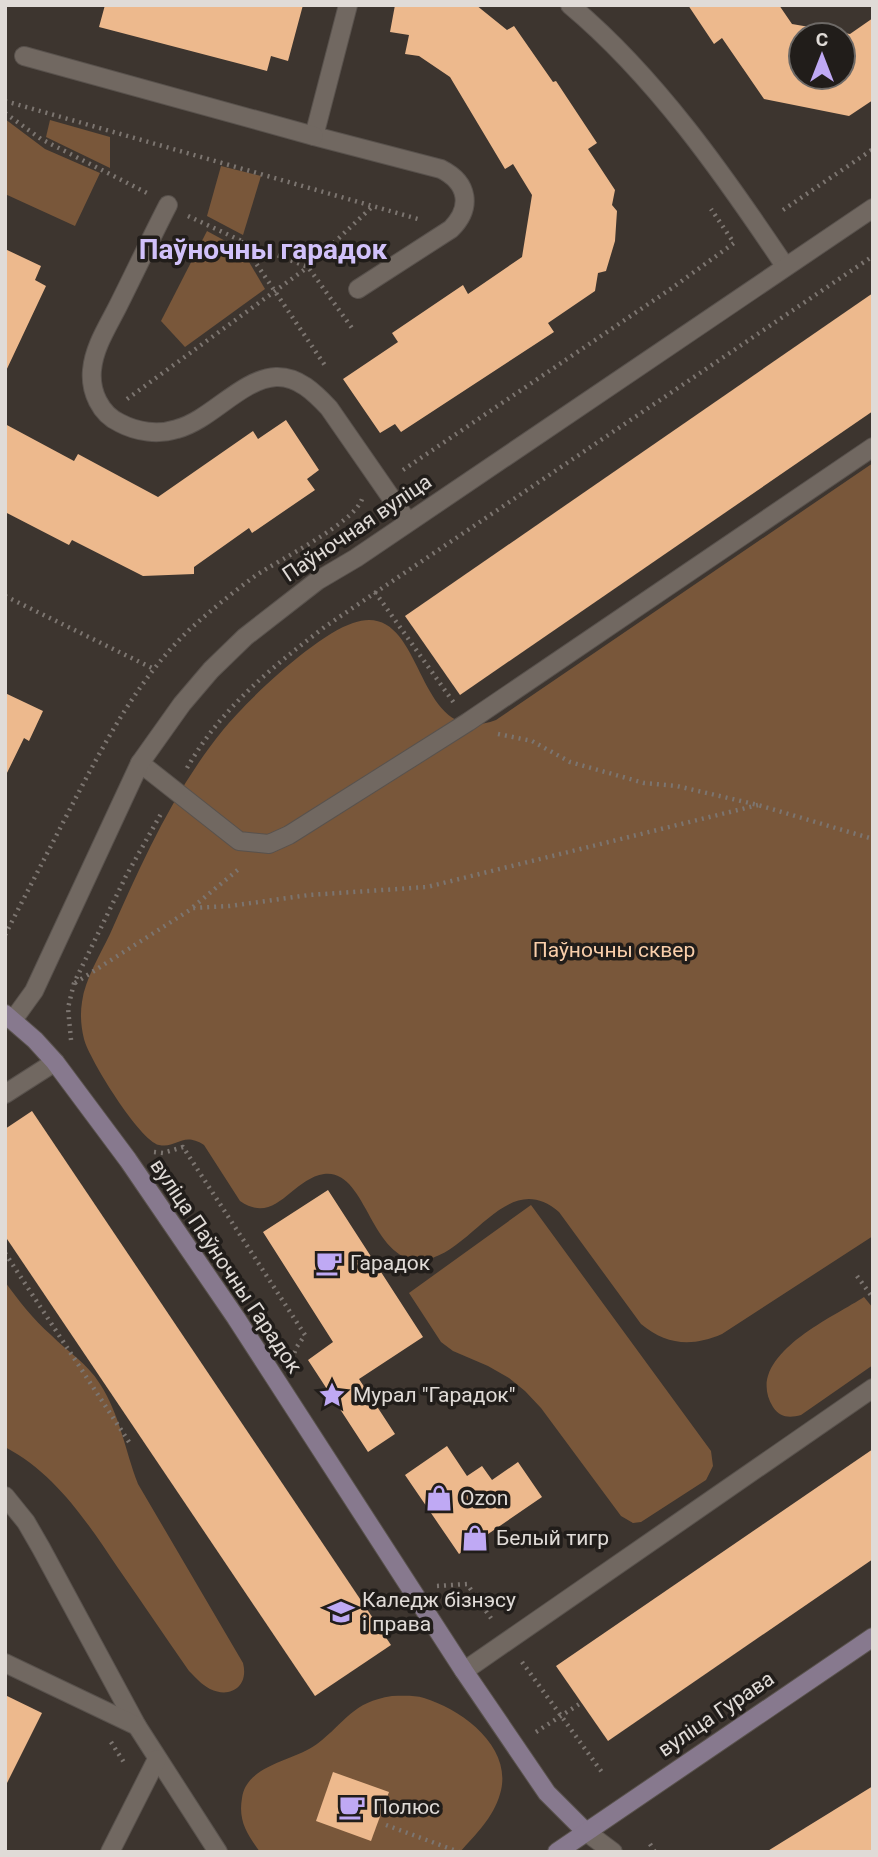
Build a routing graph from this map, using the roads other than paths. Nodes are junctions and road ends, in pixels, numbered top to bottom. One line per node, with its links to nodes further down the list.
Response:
1 (348, 5): 4 (street)
2 (570, 5): 7 (street)
3 (24, 56): 4 (street)
4 (314, 136): 8 (street)
5 (168, 205): 10 (street)
6 (873, 208): 7 (street, Паўночная вуліца)
7 (785, 266): 10 (street, Паўночная вуліца)
8 (358, 289)
9 (873, 447): 11 (street)
10 (408, 522): 11 (street, Паўночная вуліца)
11 (140, 763): 12 (street, Паўночная вуліца)
12 (9, 1017): 13 (street, вуліца Паўночны Гарадок)
13 (55, 1062): 14 (street); 19 (street, вуліца Паўночны Гарадок)
14 (5, 1094)
15 (873, 1388): 19 (street)
16 (5, 1496): 20 (street)
17 (873, 1637): 22 (street, вуліца Гурава)
18 (5, 1663): 20 (street)
19 (464, 1671): 22 (street, вуліца Паўночны Гарадок)
20 (137, 1726): 21 (street)
21 (157, 1759): 23 (street); 24 (street)
22 (585, 1831): 25 (street, вуліца Гурава); 26 (street)
23 (110, 1852)
24 (218, 1852)
25 (556, 1852)
26 (613, 1852)

